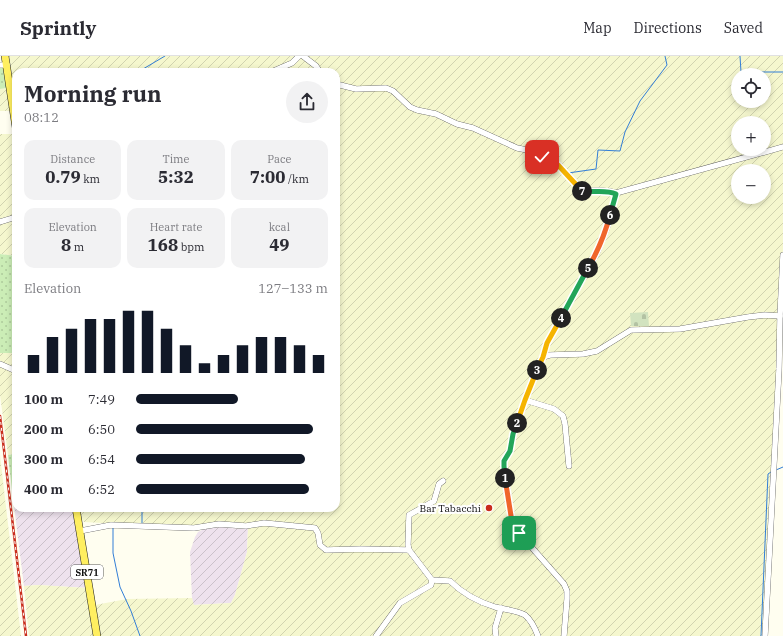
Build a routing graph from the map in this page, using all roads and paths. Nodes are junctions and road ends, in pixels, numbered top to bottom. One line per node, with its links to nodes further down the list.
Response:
1 (5, 56): 4 (main road)
2 (299, 56): 5 (street)
3 (304, 56): 6 (street)
4 (3, 65): 8 (main road)
5 (280, 68)
6 (317, 68)
7 (340, 85): 10 (street)
8 (12, 109)
9 (783, 147): 10 (street)
10 (616, 194): 15 (street)
11 (12, 218): 12 (street)
12 (0, 222)
13 (783, 255): 14 (street)
14 (780, 316): 15 (street); 19 (street)
15 (543, 357): 20 (street)
16 (783, 363): 19 (street)
17 (0, 364): 18 (street)
18 (12, 369)
19 (778, 370): 33 (street)
20 (525, 400): 21 (street); 32 (street)
21 (570, 466)
22 (443, 481): 25 (street)
23 (77, 512): 24 (main road, SR71)
24 (80, 531): 25 (street); 28 (main road, SR71)
25 (410, 550): 26 (street)
26 (432, 580): 27 (street); 29 (street)
27 (501, 608): 30 (street); 31 (street)
28 (97, 636)
29 (376, 636)
30 (496, 636)
31 (538, 636)
32 (564, 636)
33 (765, 636)

